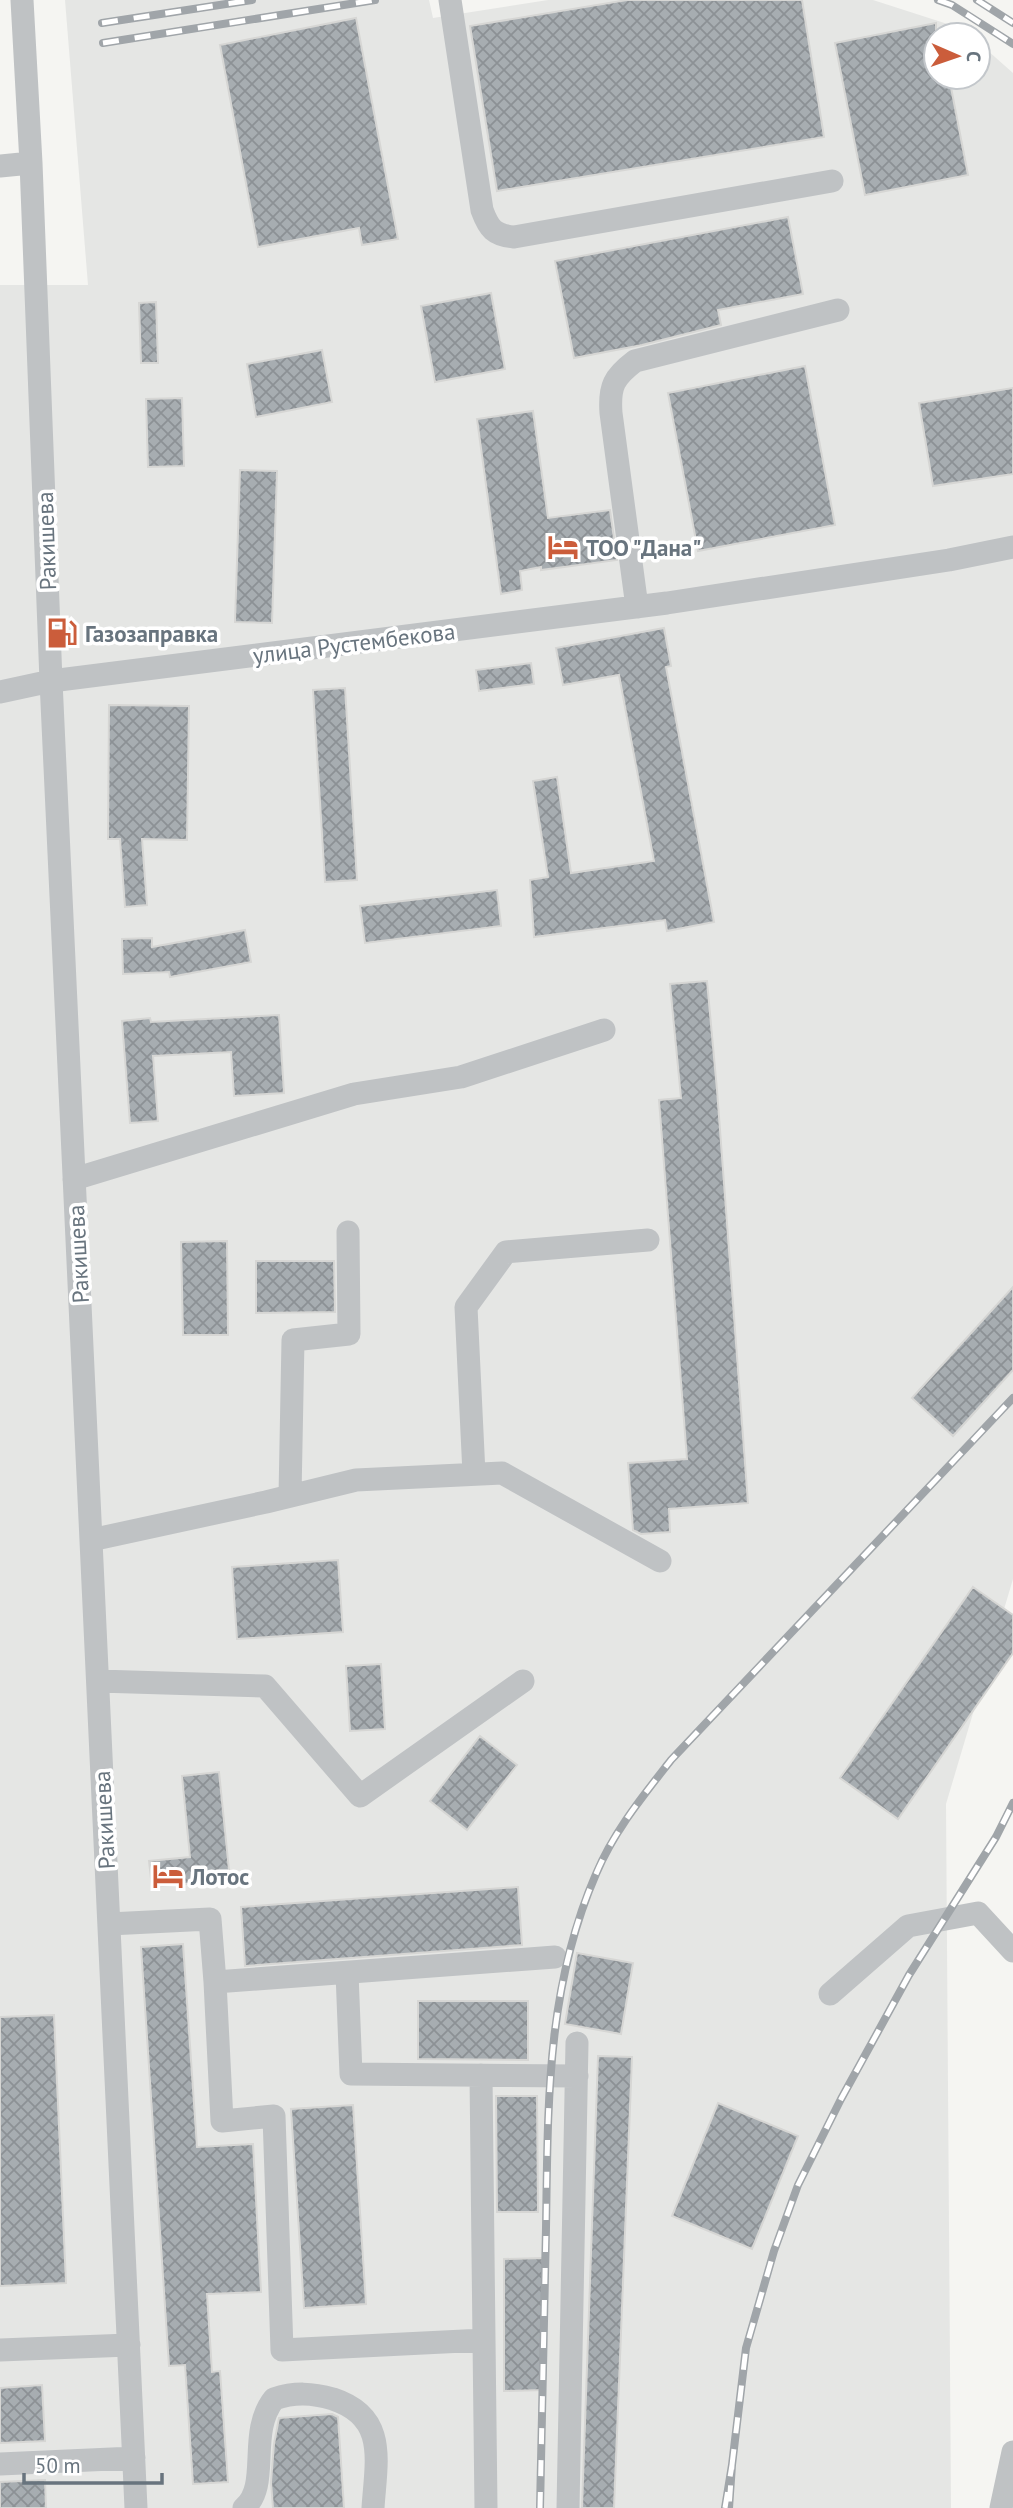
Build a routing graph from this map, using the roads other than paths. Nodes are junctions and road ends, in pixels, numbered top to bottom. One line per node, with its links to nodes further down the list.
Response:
1 (22, 0): 3 (street, Ракишева)
2 (450, 0): 5 (street)
3 (31, 163): 4 (street); 9 (street, Ракишева)
4 (0, 166)
5 (832, 181)
6 (838, 310): 8 (street)
7 (1013, 547): 8 (street, улица Рустембекова)
8 (637, 607): 9 (street, улица Рустембекова)
9 (51, 681): 10 (street, улица Рустембекова); 12 (street, Ракишева)
10 (0, 692)
11 (604, 1030): 12 (street)
12 (74, 1179): 17 (street, Ракишева)
13 (348, 1232): 16 (street)
14 (648, 1240): 15 (street)
15 (474, 1474): 16 (street); 18 (street)
16 (290, 1496): 17 (street)
17 (91, 1540): 19 (street, Ракишева)
18 (660, 1561)
19 (98, 1681): 20 (street); 21 (street, Ракишева)
20 (523, 1681)
21 (109, 1924): 25 (street); 31 (street, Ракишева)
22 (1013, 1951): 26 (street)
23 (555, 1958): 24 (street)
24 (347, 1973): 25 (street); 28 (street)
25 (215, 1982): 30 (street)
26 (830, 1994)
27 (577, 2043): 29 (street)
28 (481, 2075): 29 (street); 30 (street)
29 (577, 2076): 40 (street)
30 (484, 2340): 39 (street)
31 (129, 2344): 32 (street); 34 (street, Ракишева)
32 (0, 2350)
33 (1013, 2452): 41 (street)
34 (134, 2458): 35 (street); 36 (street, Ракишева)
35 (0, 2464)
36 (136, 2508)
37 (244, 2508): 38 (street)
38 (373, 2508)
39 (486, 2508)
40 (568, 2508)
41 (1001, 2508)

